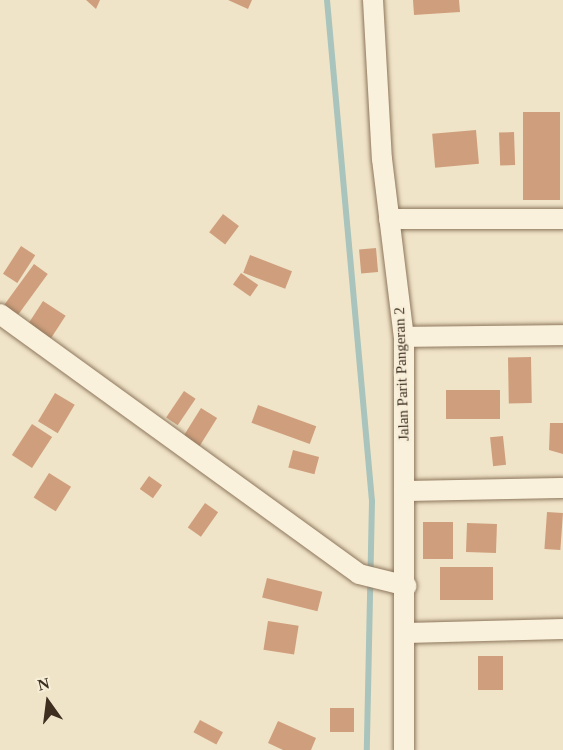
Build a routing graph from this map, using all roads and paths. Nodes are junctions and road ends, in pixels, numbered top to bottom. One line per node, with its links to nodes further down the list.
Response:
1 (373, 0): 2 (street, Jalan Parit Pangeran 2)
2 (389, 219): 3 (street); 6 (street, Jalan Parit Pangeran 2)
3 (563, 219)
4 (0, 314): 9 (street)
5 (563, 335): 6 (street)
6 (404, 337): 8 (street, Jalan Parit Pangeran 2)
7 (563, 488): 8 (street)
8 (404, 491): 9 (street, Jalan Parit Pangeran 2)
9 (399, 585): 11 (street, Jalan Parit Pangeran 2)
10 (563, 629): 11 (street)
11 (406, 633): 12 (street, Jalan Parit Pangeran 2)
12 (404, 750)

